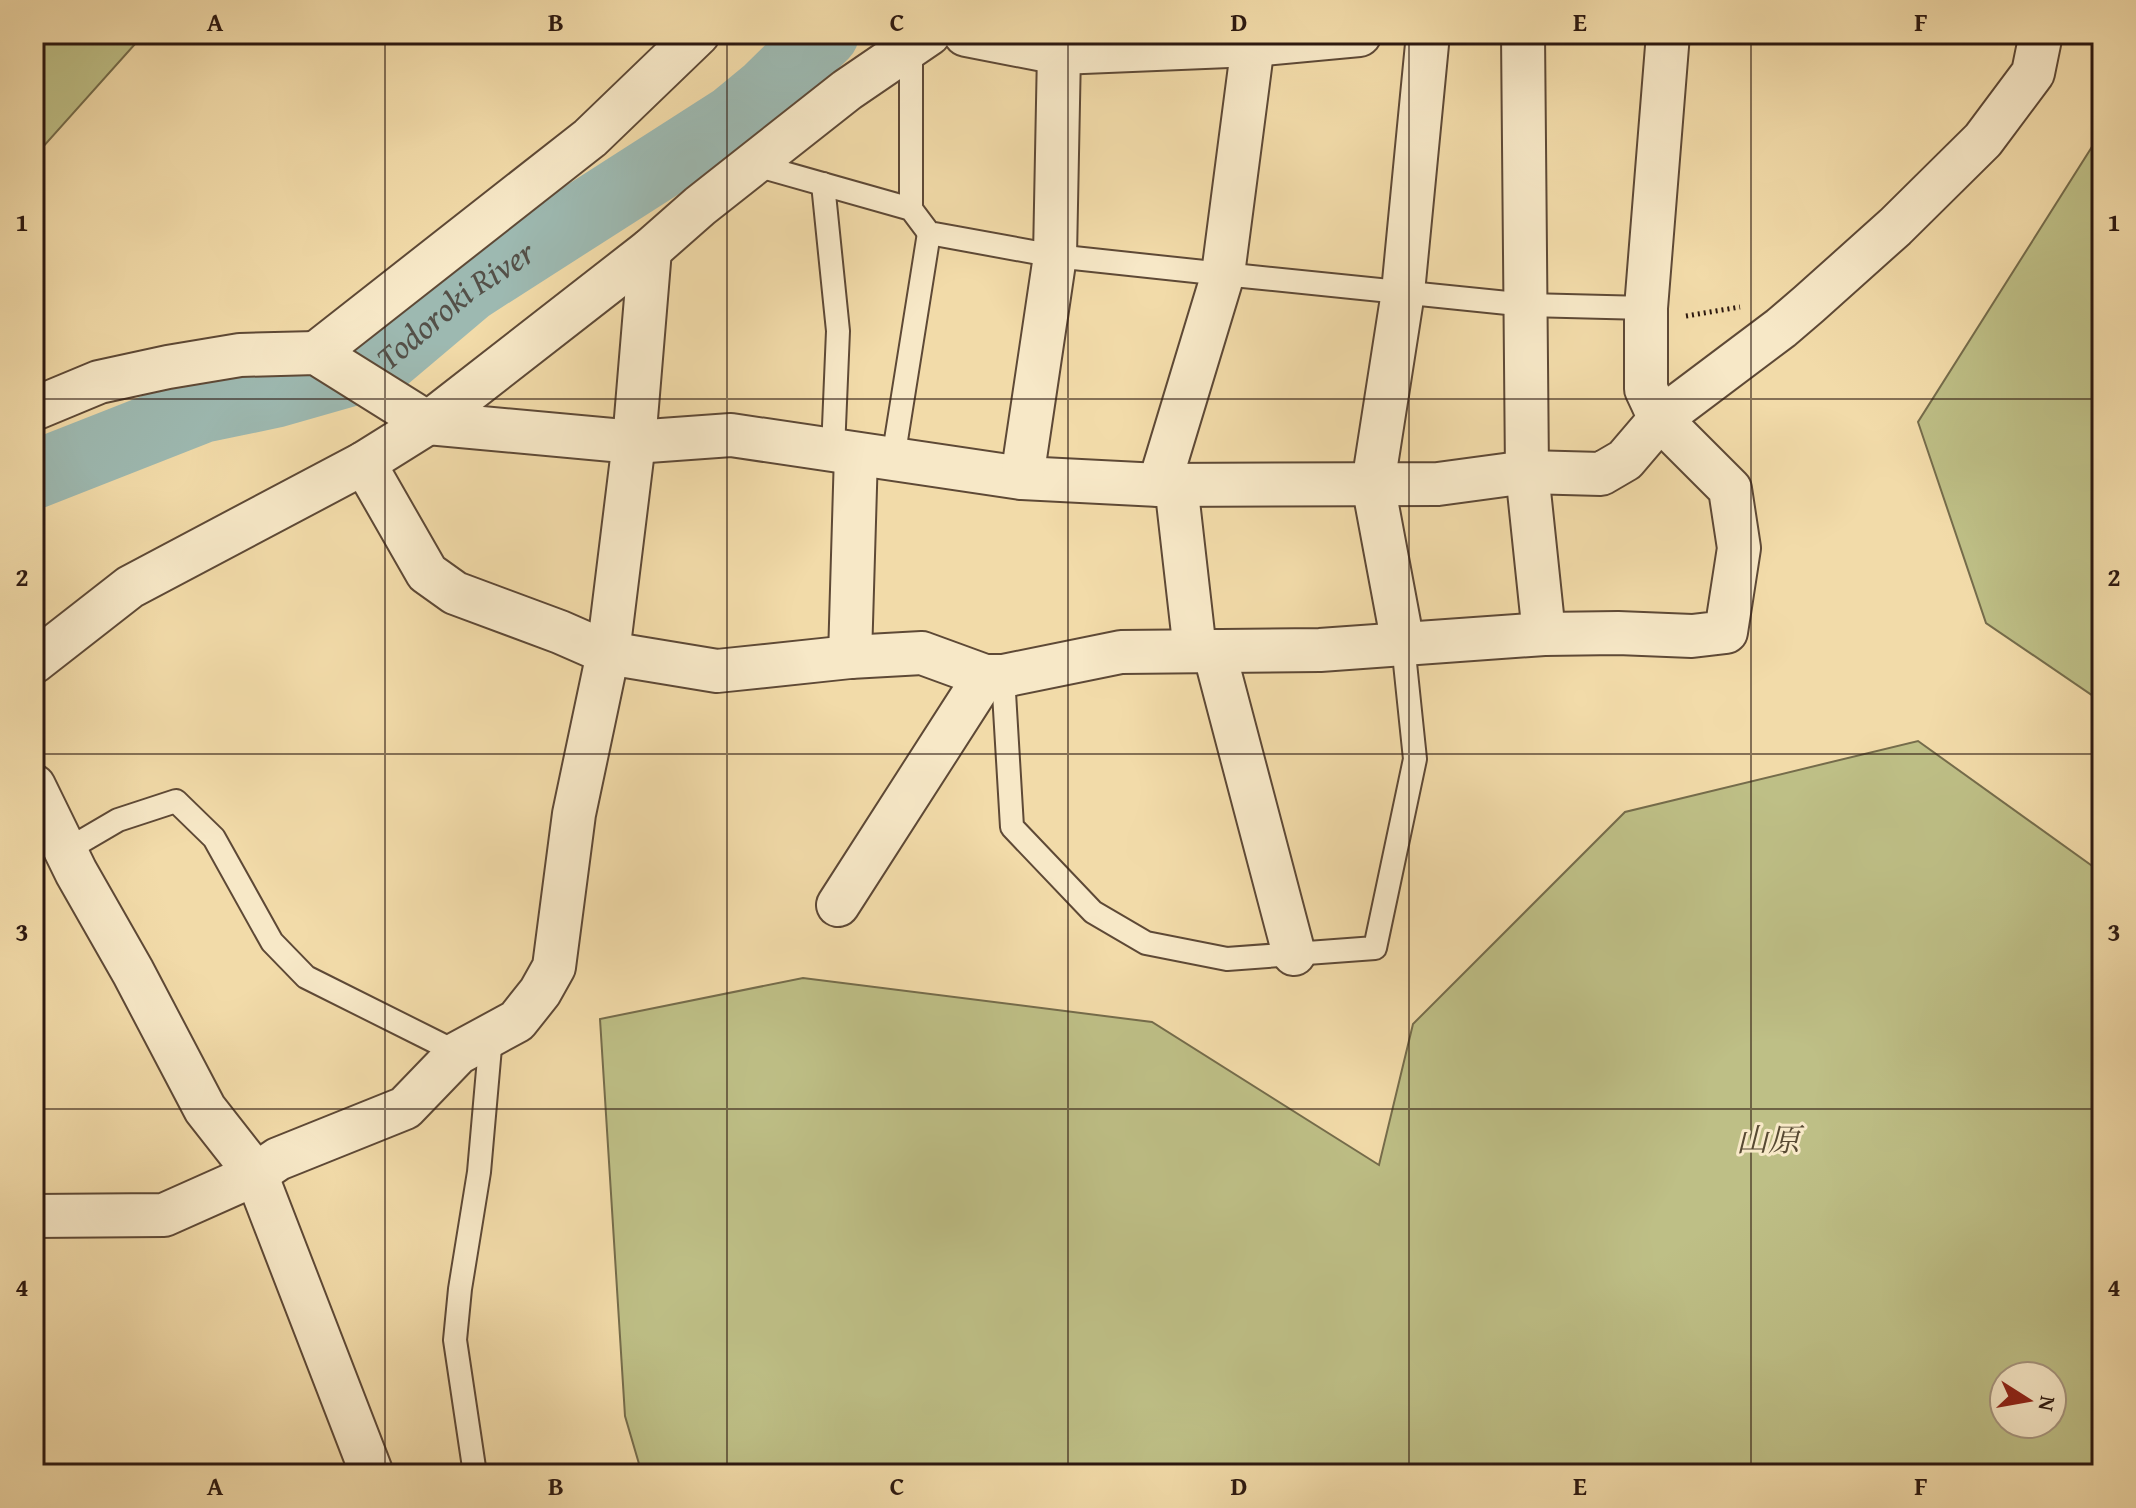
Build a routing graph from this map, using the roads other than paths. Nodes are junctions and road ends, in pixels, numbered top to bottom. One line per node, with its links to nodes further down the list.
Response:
1 (698, 34): 21 (street)
2 (966, 34): 10 (street)
3 (1359, 34): 9 (street)
4 (1428, 34): 18 (street)
5 (1523, 34): 19 (street)
6 (1668, 34): 20 (street)
7 (2041, 34): 23 (street)
8 (920, 40): 11 (street); 13 (lane)
9 (1253, 44): 10 (street); 17 (street)
10 (1059, 52): 16 (street)
11 (752, 164): 12 (lane); 15 (street)
12 (823, 184): 13 (lane); 26 (lane)
13 (911, 209): 14 (lane)
14 (929, 233): 16 (lane); 26 (lane)
15 (650, 250): 24 (street); 25 (street)
16 (1055, 256): 17 (lane); 29 (street)
17 (1223, 274): 18 (lane); 30 (street)
18 (1403, 292): 19 (lane); 31 (street)
19 (1527, 305): 20 (lane); 28 (street)
20 (1646, 316): 23 (street)
21 (316, 353): 22 (street); 24 (street)
22 (34, 409)
23 (1660, 419): 28 (street); 32 (street)
24 (428, 423): 25 (street); 27 (street)
25 (634, 442): 26 (street); 35 (street)
26 (861, 454): 29 (street); 36 (street)
27 (364, 463): 35 (street); 37 (street)
28 (1527, 472): 31 (street); 32 (street)
29 (1022, 478): 30 (street)
30 (1167, 484): 31 (street); 34 (street)
31 (1373, 484): 33 (street)
32 (1544, 634): 33 (street)
33 (1403, 644): 34 (street); 42 (lane)
34 (1205, 651): 38 (street); 42 (street)
35 (608, 653): 36 (street); 43 (street)
36 (850, 657): 38 (street)
37 (34, 662)
38 (994, 676): 41 (street); 42 (lane)
39 (34, 786): 40 (street)
40 (65, 851): 43 (lane); 44 (street)
41 (838, 905)
42 (1294, 954)
43 (474, 1044): 44 (street); 47 (lane)
44 (256, 1174): 45 (street); 46 (street)
45 (34, 1216)
46 (372, 1474)
47 (475, 1474)

